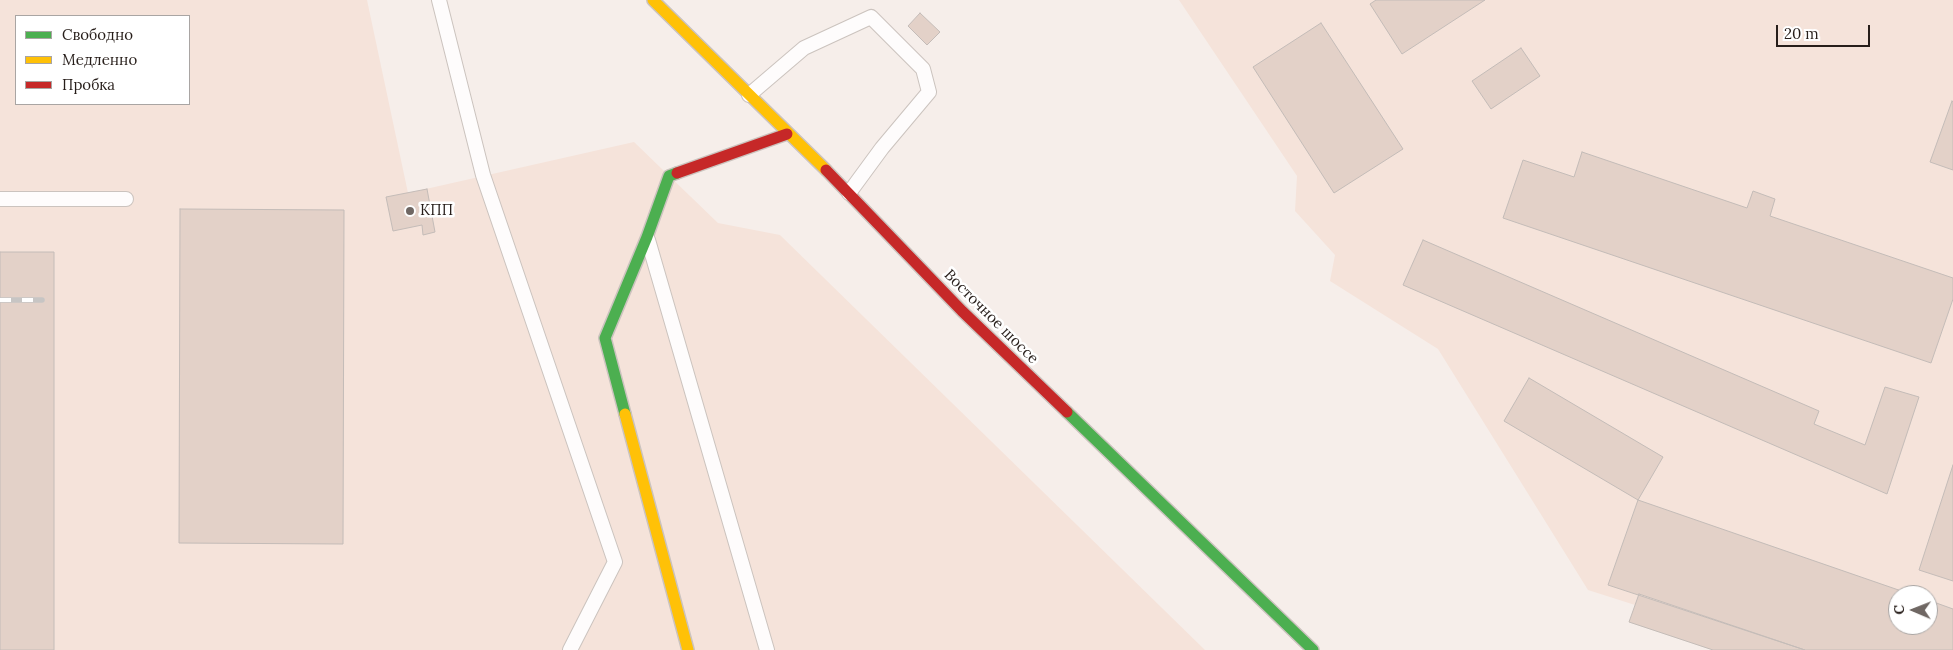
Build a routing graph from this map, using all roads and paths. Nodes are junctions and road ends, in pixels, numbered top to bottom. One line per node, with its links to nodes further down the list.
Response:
1 (439, 0): 11 (lane)
2 (653, 0): 4 (main road, Восточное шоссе)
3 (674, 0): 4 (lane)
4 (673, 21): 5 (main road, Восточное шоссе)
5 (749, 95): 6 (main road, Восточное шоссе); 7 (lane)
6 (787, 134): 7 (main road, Восточное шоссе); 10 (main road)
7 (849, 193): 14 (main road, Восточное шоссе)
8 (0, 199): 9 (lane)
9 (126, 199)
10 (647, 237): 12 (main road); 13 (lane)
11 (570, 650)
12 (688, 650)
13 (767, 650)
14 (1313, 650)

